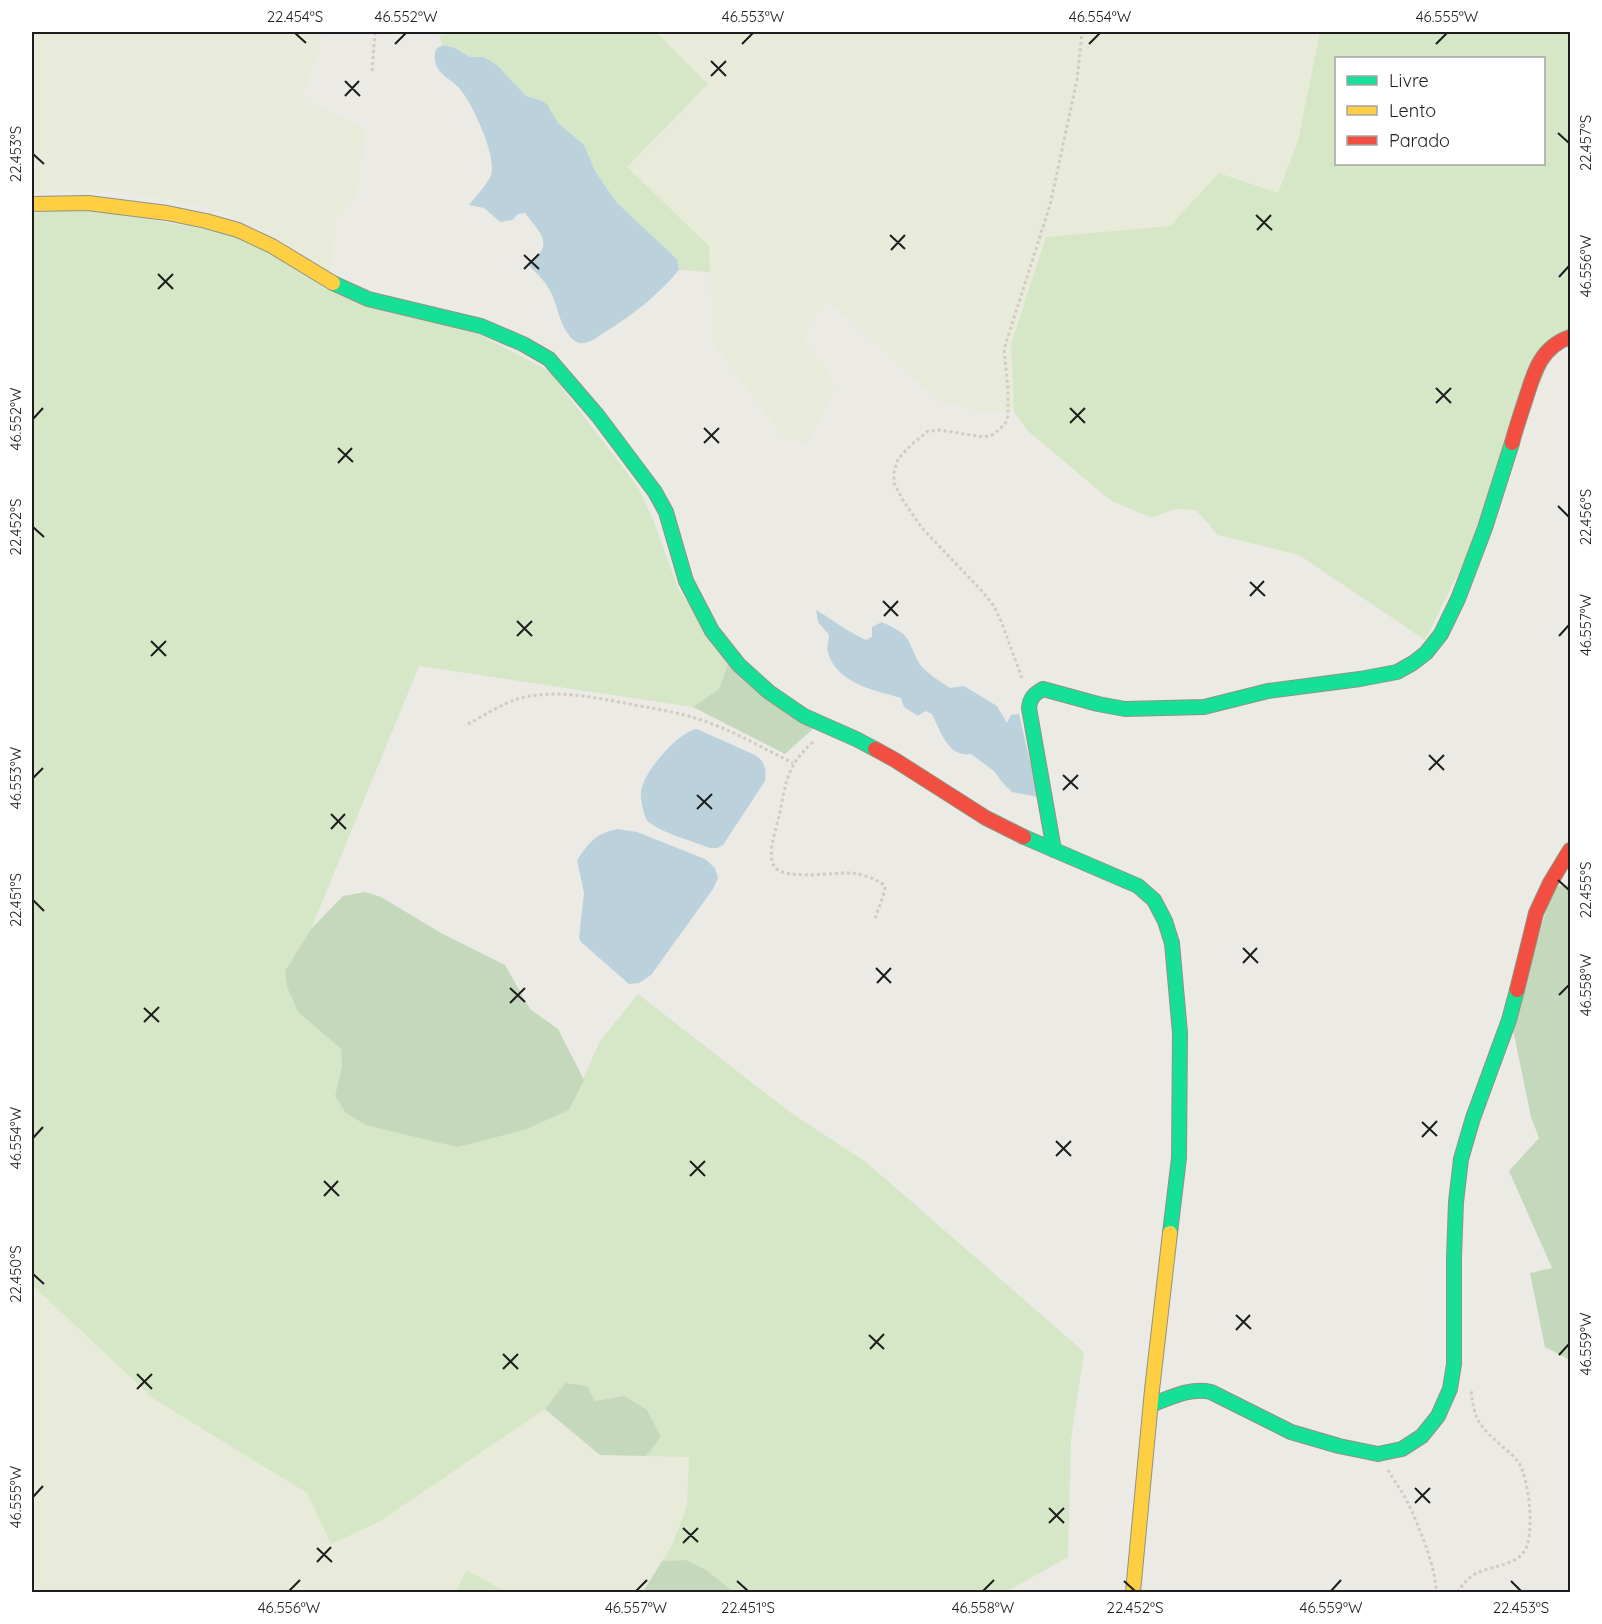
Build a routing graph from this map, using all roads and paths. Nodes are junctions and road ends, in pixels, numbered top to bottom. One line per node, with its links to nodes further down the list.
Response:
1 (375, 32): 3 (path)
2 (1082, 32): 6 (path)
3 (372, 71)
4 (32, 204): 8 (street)
5 (1570, 338): 6 (street)
6 (1030, 700): 10 (street)
7 (468, 724): 9 (path)
8 (829, 728): 9 (path); 10 (street)
9 (793, 763): 12 (path)
10 (1054, 849): 14 (street)
11 (1570, 850): 15 (street)
12 (874, 919)
13 (1471, 1384): 18 (path)
14 (1151, 1405): 15 (street); 16 (street)
15 (1378, 1454): 17 (path)
16 (1133, 1593)
17 (1436, 1593)
18 (1457, 1593)

